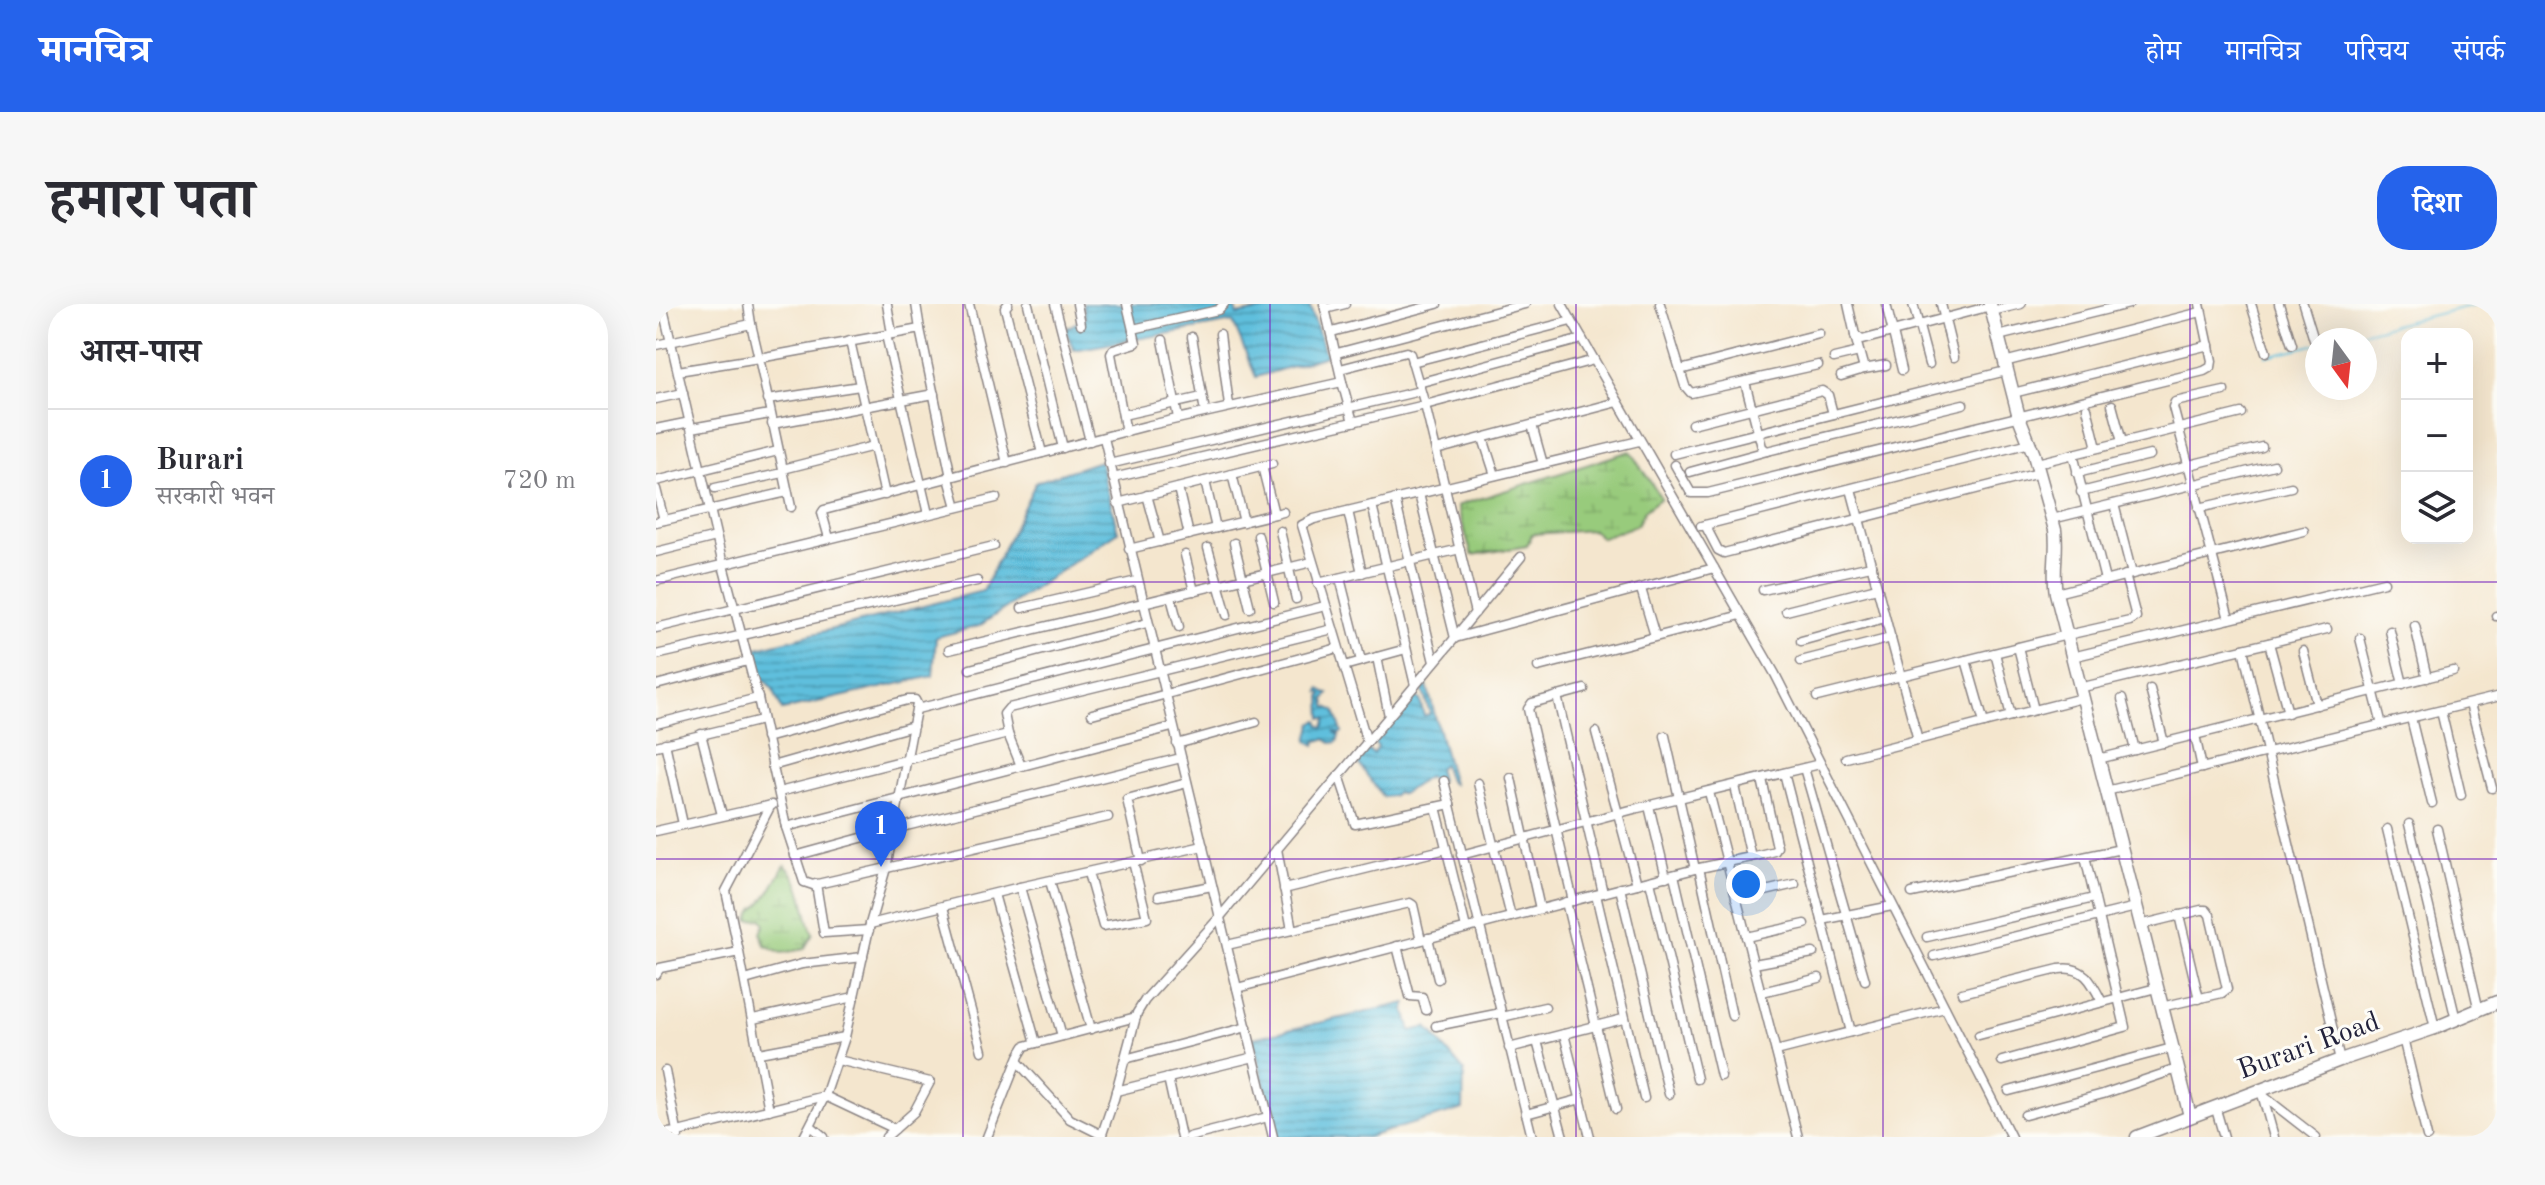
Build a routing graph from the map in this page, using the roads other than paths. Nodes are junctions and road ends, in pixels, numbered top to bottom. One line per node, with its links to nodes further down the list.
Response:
1 (662, 304): 50 (street)
2 (748, 304): 33 (street)
3 (887, 304): 43 (street)
4 (916, 304): 37 (street)
5 (969, 304): 126 (street)
6 (1008, 304): 122 (street)
7 (1028, 304): 117 (street)
8 (1055, 304): 111 (street)
9 (1077, 304): 34 (street)
10 (1127, 304): 38 (street)
11 (1194, 304): 30 (street)
12 (1224, 304): 30 (street)
13 (1345, 304): 27 (street)
14 (1437, 304): 39 (street)
15 (1525, 304): 56 (street)
16 (1562, 304): 32 (street)
17 (1660, 304): 68 (street)
18 (1848, 304): 44 (street)
19 (1886, 304): 40 (street)
20 (1913, 304): 35 (street)
21 (1941, 304): 31 (street)
22 (2021, 304): 28 (street)
23 (2129, 304): 45 (street)
24 (2251, 304): 55 (street)
25 (2279, 304): 53 (street)
26 (2303, 304): 36 (street)
27 (1325, 306): 39 (street)
28 (1991, 307): 31 (street); 45 (street)
29 (2201, 308): 52 (street); 65 (street)
30 (1197, 315): 38 (street)
31 (1944, 318): 35 (street); 57 (street)
32 (1571, 321): 47 (street); 61 (street)
33 (751, 324): 50 (street); 58 (street)
34 (1081, 324)
35 (1917, 325): 40 (street); 62 (street)
36 (2310, 328)
37 (920, 329): 43 (street); 79 (street)
38 (1133, 329): 97 (street)
39 (1332, 332): 56 (street)
40 (1892, 332): 44 (street); 69 (street)
41 (1220, 334): 90 (street)
42 (1819, 334): 68 (street)
43 (889, 335): 49 (street); 83 (street)
44 (1855, 335): 54 (street)
45 (1998, 336): 65 (street)
46 (1192, 337): 80 (street)
47 (1582, 339): 60 (street); 75 (street)
48 (1163, 340): 85 (street)
49 (850, 341): 58 (street); 74 (street)
50 (670, 342): 51 (street); 70 (street)
51 (656, 345)
52 (2209, 345): 78 (street); 99 (street)
53 (2292, 345)
54 (1859, 352): 59 (street); 67 (street)
55 (2266, 352)
56 (1337, 353): 66 (street)
57 (1954, 357)
58 (759, 358): 70 (street); 82 (street)
59 (1834, 358)
60 (1594, 360): 84 (street); 87 (street)
61 (1412, 362): 66 (street); 75 (street)
62 (1929, 364)
63 (1818, 365): 73 (street)
64 (1886, 365): 67 (street)
65 (2005, 367): 78 (street); 96 (street)
66 (1340, 369): 72 (street)
67 (1864, 369): 71 (street)
68 (1680, 370): 73 (street)
69 (1902, 370)
70 (678, 371): 77 (street)
71 (1841, 376)
72 (1342, 382): 90 (street); 91 (street)
73 (1745, 382): 92 (street)
74 (860, 386): 82 (street); 89 (street)
75 (1419, 387): 87 (street); 91 (street)
76 (2224, 391): 106 (street)
77 (683, 393): 81 (street); 103 (street)
78 (2013, 393): 99 (street)
79 (934, 394): 83 (street); 139 (street)
80 (1202, 397): 85 (street); 94 (street)
81 (656, 399)
82 (767, 400): 100 (street)
83 (900, 400): 89 (street); 144 (street)
84 (1618, 402): 104 (street); 112 (street)
85 (1175, 403): 97 (street); 98 (street)
86 (1963, 404): 121 (street)
87 (1425, 405): 101 (street); 119 (street)
88 (2112, 405): 113 (street)
89 (865, 406): 100 (street); 115 (street)
90 (1229, 406): 94 (street)
91 (1349, 408): 101 (street); 127 (street)
92 (1752, 408): 96 (street); 102 (street); 108 (street)
93 (2087, 408): 118 (street)
94 (1205, 412): 98 (street)
95 (2241, 413): 106 (street)
96 (1833, 414): 108 (street)
97 (1123, 415): 107 (street)
98 (1178, 418): 107 (street)
99 (2019, 418): 114 (street); 129 (street)
100 (771, 419): 103 (street); 120 (street)
101 (1353, 422): 140 (street)
102 (1692, 424)
103 (691, 425): 105 (street); 133 (street)
104 (1532, 425): 110 (street); 128 (street)
105 (656, 429)
106 (2178, 429): 113 (street); 131 (street)
107 (1126, 432): 109 (street)
108 (1759, 433): 121 (street); 123 (street)
109 (1104, 438): 111 (street); 127 (street)
110 (1483, 438): 119 (street); 138 (street)
111 (1090, 441): 117 (street)
112 (1639, 441): 128 (street); 172 (street)
113 (2122, 442): 118 (street)
114 (2030, 443): 132 (street); 150 (street)
115 (874, 446): 134 (street); 154 (street)
116 (2262, 447): 131 (street)
117 (1063, 448): 122 (street)
118 (2097, 448): 124 (street)
119 (1436, 450): 145 (street)
120 (778, 451): 133 (street); 134 (street)
121 (1767, 451): 135 (street)
122 (1042, 453): 126 (street)
123 (1674, 454)
124 (2073, 454): 132 (street); 136 (street)
125 (2150, 455): 136 (street)
126 (1007, 463): 139 (street)
127 (1109, 464): 140 (street)
128 (1543, 464): 138 (street)
129 (1675, 465)
130 (2274, 465): 143 (street)
131 (2188, 467): 143 (street); 152 (street)
132 (2038, 468): 168 (street); 169 (street)
133 (702, 470): 141 (street); 164 (street)
134 (783, 471): 147 (street); 151 (street)
135 (1690, 472)
136 (2077, 473): 152 (street)
137 (1232, 474): 142 (street); 171 (street); 171 (street)
138 (1495, 475): 145 (street)
139 (950, 477): 144 (street); 162 (street)
140 (1113, 478): 158 (street)
141 (656, 481)
142 (1205, 481): 148 (street); 173 (street)
143 (2193, 485): 159 (street); 163 (street)
144 (920, 486): 154 (street); 167 (street)
145 (1445, 487): 153 (street); 185 (street)
146 (2291, 487): 163 (street)
147 (715, 488)
148 (1178, 488): 155 (street); 176 (street)
149 (656, 489): 170 (street)
150 (1851, 489): 168 (street); 172 (street)
151 (787, 492): 161 (street); 164 (street)
152 (2081, 492): 166 (street)
153 (1419, 494): 157 (street); 189 (street)
154 (885, 495): 179 (street)
155 (1147, 495): 158 (street); 180 (street)
156 (996, 498): 162 (street)
157 (1395, 499): 160 (street); 191 (street)
158 (1118, 503): 184 (street)
159 (2114, 504): 166 (street); 200 (street)
160 (1372, 505): 165 (street); 194 (street)
161 (791, 507)
162 (957, 507): 167 (street)
163 (2199, 508): 187 (street)
164 (710, 510): 170 (street); 178 (street)
165 (1348, 511): 192 (street); 199 (street)
166 (2086, 511): 169 (street); 203 (street)
167 (928, 514): 179 (street)
168 (1859, 519): 172 (street); 195 (street)
169 (2052, 519): 214 (street)
170 (660, 521)
171 (1244, 522): 173 (street)
172 (1699, 527): 197 (street)
173 (1216, 528): 176 (street)
174 (1280, 531): 196 (street)
175 (2304, 531): 187 (street)
176 (1189, 535): 180 (street)
177 (1258, 536): 198 (street)
178 (716, 537): 186 (street); 193 (street)
179 (829, 538): 193 (street)
180 (1160, 542): 184 (street)
181 (1234, 543): 202 (street)
182 (994, 546): 222 (street)
183 (1208, 548): 209 (street)
184 (1129, 549): 206 (street)
185 (1460, 549): 189 (street); 224 (street)
186 (656, 552)
187 (2211, 554): 200 (street); 228 (street)
188 (1185, 555): 213 (street)
189 (1434, 555): 191 (street); 239 (street)
190 (1521, 557): 224 (street)
191 (1409, 561): 194 (street); 259 (street)
192 (1312, 562): 196 (street); 208 (street)
193 (723, 565): 204 (street); 222 (street)
194 (1387, 566): 199 (street); 246 (street)
195 (1871, 566): 210 (street); 212 (street)
196 (1289, 567): 198 (street); 216 (street)
197 (1714, 568): 211 (street); 226 (street)
198 (1267, 573): 202 (street); 217 (street)
199 (1362, 573): 201 (street)
200 (2129, 574): 203 (street); 236 (street)
201 (1340, 578): 208 (street); 257 (street)
202 (1243, 579): 209 (street); 221 (street)
203 (2105, 580): 214 (street)
204 (656, 581)
205 (977, 581): 237 (street)
206 (1137, 581): 218 (street); 220 (street)
207 (2384, 582): 228 (street)
208 (1318, 583): 219 (street)
209 (1219, 585): 213 (street); 225 (street)
210 (1877, 588): 223 (street); 227 (street)
211 (1641, 589): 238 (street); 239 (street)
212 (1763, 590)
213 (1194, 591): 215 (street)
214 (2056, 593): 236 (street)
215 (1171, 597): 218 (street); 231 (street)
216 (1296, 599)
217 (1274, 602)
218 (1142, 604): 229 (street); 248 (street)
219 (1325, 606): 233 (street); 249 (street)
220 (1022, 608)
221 (1250, 608)
222 (734, 609): 232 (street); 237 (street)
223 (1786, 611)
224 (1475, 613): 239 (street)
225 (1227, 615)
226 (1741, 615): 238 (street); 315 (street)
227 (1885, 618): 240 (street); 242 (street)
228 (2229, 619): 254 (street)
229 (1147, 623): 249 (street); 262 (street)
230 (2415, 626): 266 (street)
231 (1179, 627)
232 (656, 628)
233 (1333, 629): 245 (street); 264 (street)
234 (2327, 629): 243 (street)
235 (2390, 631): 267 (street)
236 (2067, 635): 244 (street); 254 (street)
237 (740, 636): 252 (street); 256 (street)
238 (1655, 636): 261 (street)
239 (1455, 638): 259 (street)
240 (1891, 638): 258 (street); 265 (street)
241 (2360, 638): 272 (street)
242 (1801, 641)
243 (2269, 643): 247 (street); 285 (street)
244 (2018, 647): 251 (street); 283 (street)
245 (1338, 648): 260 (street); 274 (street)
246 (1406, 649): 253 (street); 269 (street)
247 (2243, 649): 273 (street); 291 (street)
248 (949, 650)
249 (1154, 651): 264 (street); 282 (street)
250 (2303, 651): 281 (street)
251 (1995, 653): 255 (street); 288 (street)
252 (656, 655)
253 (1377, 657): 257 (street); 287 (street)
254 (2072, 657): 273 (street)
255 (1966, 660): 265 (street); 293 (street)
256 (748, 661): 268 (street); 278 (street)
257 (1361, 661): 260 (street)
258 (1801, 661)
259 (1434, 662): 269 (street)
260 (1344, 666): 305 (street)
261 (1538, 667)
262 (970, 669)
263 (2453, 671): 266 (street)
264 (1159, 672): 274 (street); 300 (street)
265 (1901, 677): 276 (street); 304 (street)
266 (2427, 678): 267 (street)
267 (2403, 684): 272 (street)
268 (656, 685)
269 (1415, 685): 287 (street)
270 (1584, 689): 275 (street)
271 (2150, 689): 306 (street)
272 (2373, 691): 281 (street); 295 (street)
273 (2081, 693): 283 (street); 314 (street)
274 (1164, 694): 286 (street); 297 (street)
275 (1557, 696): 343 (street); 350 (street)
276 (1817, 697)
277 (2496, 697): 280 (street)
278 (758, 698): 290 (street); 294 (street)
279 (2122, 699): 309 (street)
280 (2470, 704): 284 (street); 328 (street)
281 (2317, 705): 285 (street)
282 (917, 709): 296 (street); 303 (street)
283 (2034, 710): 288 (street)
284 (2441, 711): 289 (street); 332 (street)
285 (2288, 713): 291 (street)
286 (1092, 714)
287 (1389, 716): 305 (street)
288 (2011, 716): 293 (street)
289 (2411, 718): 295 (street); 335 (street)
290 (762, 720): 299 (street); 303 (street)
291 (2260, 720): 301 (street); 310 (street)
292 (1256, 722): 308 (street)
293 (1984, 723): 304 (street)
294 (656, 724)
295 (2382, 725): 310 (street)
296 (913, 726): 313 (street); 316 (street)
297 (1172, 727): 308 (street); 317 (street)
298 (1596, 732): 340 (street)
299 (701, 734): 307 (street); 341 (street)
300 (1008, 734): 313 (street); 317 (street)
301 (2195, 735): 306 (street); 319 (street)
302 (1665, 736): 334 (street)
303 (766, 738): 316 (street)
304 (1918, 740): 312 (street)
305 (1367, 742): 321 (street)
306 (2164, 743): 309 (street)
307 (661, 744): 344 (street)
308 (1177, 744): 311 (street)
309 (2135, 750): 314 (street)
310 (2267, 753): 319 (street); 456 (street)
311 (1181, 758): 325 (street); 347 (street)
312 (1846, 758)
313 (905, 759): 330 (street); 333 (street)
314 (2098, 759): 329 (street)
315 (1820, 764): 318 (street); 384 (street)
316 (772, 766): 330 (street)
317 (1021, 766): 333 (street)
318 (1804, 768): 320 (street); 388 (street)
319 (2202, 768): 329 (street)
320 (1784, 773): 323 (street); 393 (street)
321 (1339, 775): 339 (street); 355 (street)
322 (1511, 778): 352 (street)
323 (1762, 779): 327 (street); 360 (street)
324 (1444, 781): 337 (street)
325 (1187, 783): 353 (street); 362 (street)
326 (1478, 783): 354 (street)
327 (1735, 786): 331 (street); 360 (street)
328 (2492, 788)
329 (2106, 791): 357 (street)
330 (779, 792): 336 (street)
331 (1709, 792): 334 (street); 363 (street)
332 (2461, 795)
333 (899, 796): 346 (street); 347 (street)
334 (1680, 798): 338 (street); 365 (street)
335 (2432, 803)
336 (776, 804): 341 (street); 346 (street); 405 (street)
337 (1450, 804): 339 (street); 358 (street)
338 (1649, 806): 340 (street); 367 (street)
339 (1436, 807): 356 (street)
340 (1617, 814): 343 (street); 371 (street)
341 (722, 815): 344 (street)
342 (1108, 817): 364 (street)
343 (1585, 822): 350 (street); 379 (street)
344 (683, 824): 351 (street)
345 (2409, 824): 434 (street)
346 (786, 827): 359 (street)
347 (894, 829): 359 (street); 364 (street)
348 (2387, 829): 438 (street)
349 (2437, 829): 428 (street)
350 (1557, 830): 352 (street); 383 (street)
351 (656, 831)
352 (1525, 838): 354 (street); 387 (street)
353 (1203, 846): 362 (street); 373 (street)
354 (1494, 846): 358 (street); 392 (street)
355 (1277, 849): 376 (street); 391 (street)
356 (1446, 849): 376 (street); 398 (street)
357 (2121, 849): 361 (street); 386 (street)
358 (1461, 855): 395 (street)
359 (795, 856): 370 (street)
360 (1751, 857): 363 (street)
361 (2085, 857): 377 (street); 382 (street)
362 (1137, 862): 366 (street); 366 (street)
363 (1727, 862): 365 (street); 381 (street)
364 (886, 868): 370 (street); 397 (street)
365 (1697, 868): 367 (street); 430 (street)
366 (1088, 873): 368 (street)
367 (1670, 876): 369 (street); 461 (street)
368 (1050, 881): 374 (street); 439 (street)
369 (1650, 881): 371 (street); 463 (street)
370 (816, 884): 397 (street)
371 (1637, 884): 375 (street)
372 (1795, 884): 381 (street)
373 (1212, 886): 380 (street); 391 (street)
374 (1020, 887): 378 (street); 443 (street)
375 (1620, 888): 379 (street); 467 (street)
376 (1284, 889): 399 (street)
377 (1912, 893)
378 (994, 894): 385 (street); 447 (street)
379 (1599, 894): 383 (street); 433 (street)
380 (1159, 896)
381 (1736, 898): 400 (street)
382 (2094, 898): 390 (street); 401 (street)
383 (1570, 901): 387 (street); 436 (street)
384 (1892, 906): 388 (street); 426 (street)
385 (943, 907): 397 (street); 450 (street)
386 (2136, 907): 390 (street); 396 (street)
387 (1540, 909): 392 (street)
388 (1847, 915): 393 (street); 414 (street)
389 (2179, 915): 396 (street); 421 (street); 421 (street)
390 (2098, 916): 407 (street); 420 (street)
391 (1220, 917): 403 (street); 431 (street)
392 (1511, 917): 395 (street)
393 (1822, 920): 440 (street)
394 (1805, 924): 400 (street)
395 (1479, 925): 398 (street); 429 (street)
396 (2140, 925): 416 (street)
397 (869, 927): 408 (street)
398 (1466, 928): 402 (street)
399 (1292, 930): 402 (street); 403 (street)
400 (1746, 937): 409 (street)
401 (1927, 937)
402 (1424, 939): 404 (street); 412 (street)
403 (1227, 945): 415 (street)
404 (1397, 946): 415 (street); 427 (street)
405 (739, 952): 410 (street); 413 (street)
406 (1813, 953): 409 (street)
407 (1934, 956)
408 (863, 957): 413 (street); 419 (street)
409 (1754, 964): 417 (street)
410 (656, 974)
411 (1819, 978): 417 (street)
412 (1438, 979)
413 (745, 980): 432 (street)
414 (1865, 980)
415 (1237, 988): 437 (street)
416 (2156, 988): 420 (street); 425 (street)
417 (1762, 992): 451 (street)
418 (1962, 993): 422 (street)
419 (854, 997): 432 (street); 444 (street)
420 (2118, 998): 422 (street); 458 (street)
421 (2199, 999): 425 (street)
422 (2102, 1002): 442 (street)
423 (2497, 1002): 428 (street, Burari Road)
424 (1545, 1007): 429 (street)
425 (2161, 1007): 449 (street)
426 (1945, 1008): 440 (street); 496 (street)
427 (1426, 1010)
428 (2479, 1011): 434 (street, Burari Road)
429 (1501, 1015): 435 (street); 448 (street)
430 (1732, 1016)
431 (1136, 1017): 439 (street); 454 (street)
432 (753, 1019): 452 (street)
433 (1623, 1019): 436 (street); 469 (street)
434 (2456, 1020): 438 (street, Burari Road)
435 (1436, 1026)
436 (1595, 1026): 441 (street); 473 (street)
437 (1247, 1027): 453 (street); 454 (street)
438 (2435, 1028): 445 (street, Burari Road)
439 (1091, 1029): 443 (street)
440 (1851, 1032): 451 (street)
441 (1564, 1034): 446 (street); 470 (street)
442 (1979, 1035)
443 (1062, 1036): 447 (street)
444 (845, 1037): 452 (street); 455 (street)
445 (2403, 1038): 456 (street, Burari Road); 501 (street)
446 (1537, 1041): 448 (street); 471 (street)
447 (1036, 1043): 457 (street)
448 (1509, 1048): 475 (street)
449 (2172, 1048): 459 (street); 465 (street)
450 (982, 1051)
451 (1776, 1051): 495 (street)
452 (759, 1053): 474 (street)
453 (1254, 1057): 462 (street); 478 (street)
454 (1125, 1059): 464 (street)
455 (838, 1060): 468 (street); 480 (street)
456 (2340, 1060): 466 (street, Burari Road)
457 (1017, 1061): 484 (street); 488 (street)
458 (2002, 1061)
459 (2177, 1069): 476 (street); 477 (street)
460 (665, 1071): 483 (street)
461 (1721, 1076)
462 (1168, 1078): 464 (street); 489 (street)
463 (1697, 1079)
464 (1116, 1091): 484 (street)
465 (2009, 1091)
466 (2261, 1093): 472 (street, Burari Road); 499 (street); 500 (street)
467 (1669, 1094)
468 (825, 1096): 474 (street); 479 (street); 480 (street)
469 (1644, 1098)
470 (1581, 1099): 471 (street); 494 (street)
471 (1555, 1106): 475 (street); 493 (street)
472 (2215, 1106): 477 (street, Burari Road); 498 (street)
473 (1616, 1109)
474 (769, 1110): 483 (street)
475 (1526, 1114): 492 (street)
476 (2025, 1115)
477 (2190, 1116): 481 (street, Burari Road)
478 (1268, 1117): 490 (street); 491 (street)
479 (811, 1126): 485 (street); 486 (street)
480 (895, 1129): 487 (street)
481 (2157, 1133): 497 (street, Burari Road)
482 (656, 1134): 483 (street)
483 (678, 1135)
484 (1101, 1136)
485 (804, 1137)
486 (824, 1137)
487 (886, 1137)
488 (987, 1137)
489 (1181, 1137)
490 (1189, 1137)
491 (1273, 1137)
492 (1532, 1137)
493 (1563, 1137)
494 (1590, 1137)
495 (1798, 1137)
496 (2011, 1137)
497 (2137, 1137)
498 (2224, 1137)
499 (2274, 1137)
500 (2316, 1137)
501 (2427, 1137)

